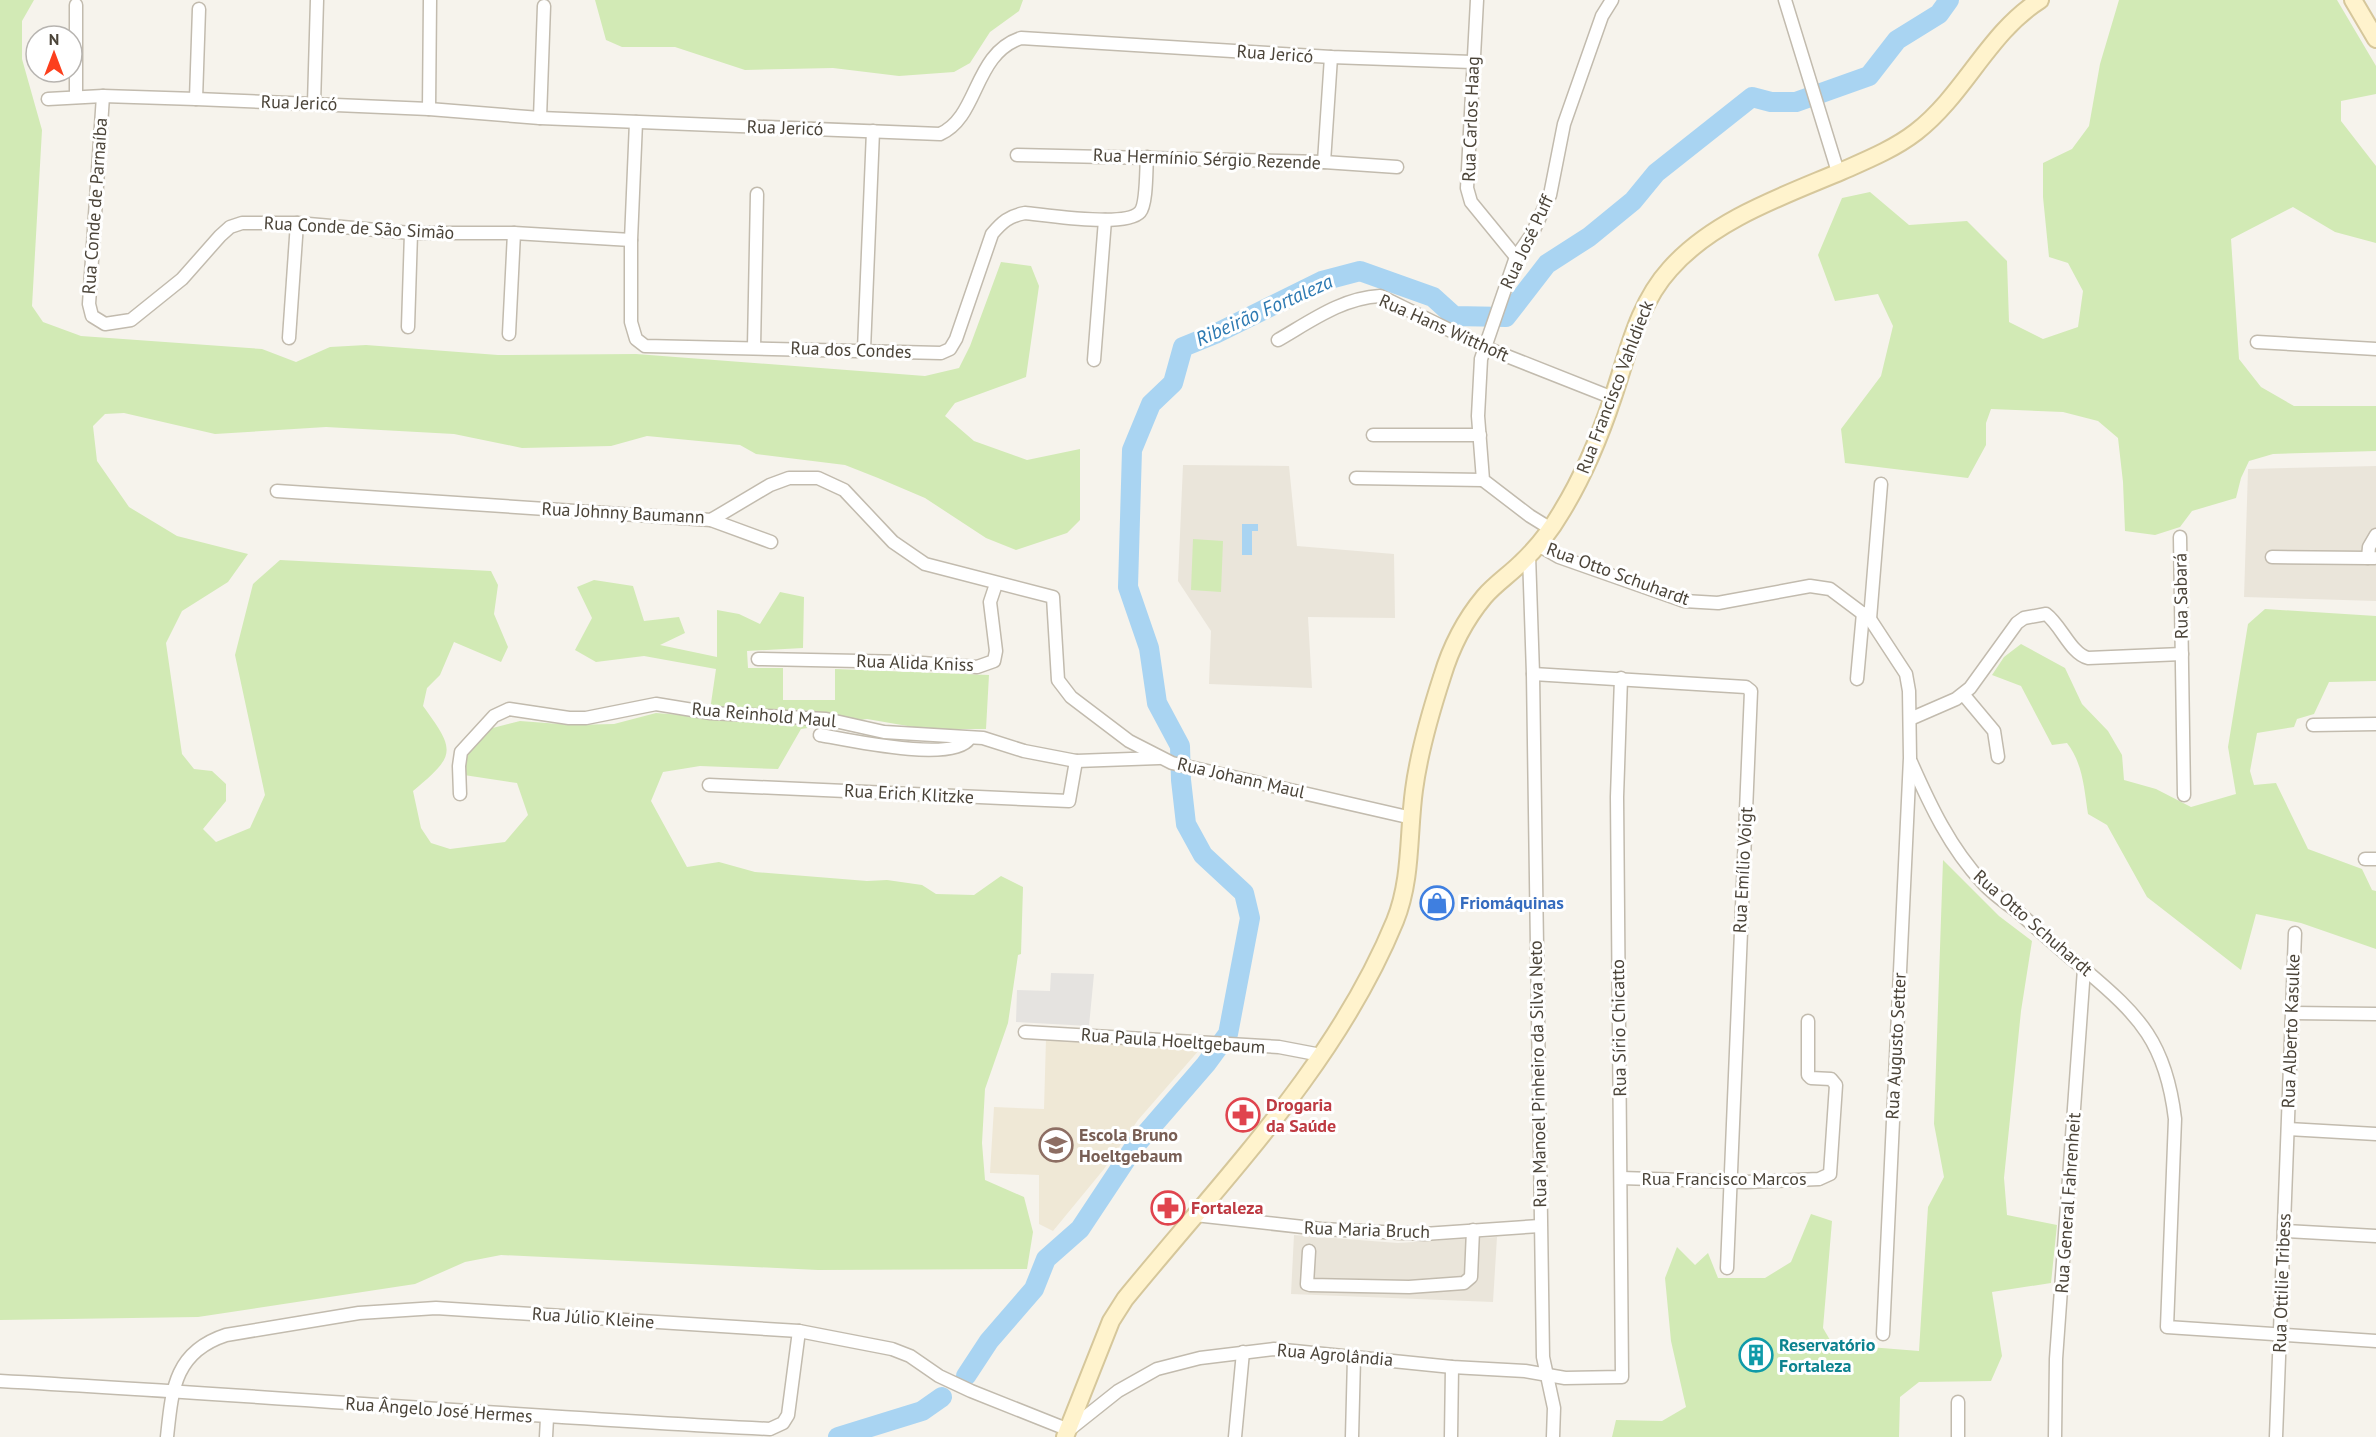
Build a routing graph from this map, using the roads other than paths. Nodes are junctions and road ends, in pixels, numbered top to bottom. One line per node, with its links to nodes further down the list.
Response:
1 (317, 0): 18 (street)
2 (430, 0): 19 (street)
3 (1477, 0): 13 (street, Rua Carlos Haag)
4 (1612, 0): 34 (street, Rua José Puff)
5 (1785, 0): 27 (street)
6 (2040, 0): 27 (main road, Rua Francisco Vahldieck)
7 (2352, 0): 11 (main road)
8 (76, 5): 15 (street)
9 (544, 6): 20 (street)
10 (199, 9): 17 (street)
11 (2376, 39)
12 (1331, 57): 13 (street, Rua Jericó); 22 (street, Rua Jericó); 25 (street)
13 (1472, 62): 34 (street, Rua Carlos Haag)
14 (103, 96): 15 (street, Rua Jericó); 17 (street, Rua Jericó); 35 (street, Rua Conde de Parnaíba)
15 (76, 97): 16 (street, Rua Jericó)
16 (48, 99)
17 (195, 99): 18 (street, Rua Jericó)
18 (314, 104): 19 (street, Rua Jericó)
19 (429, 108): 20 (street, Rua Jericó)
20 (540, 118): 21 (street, Rua Jericó)
21 (636, 122): 22 (street, Rua Jericó); 33 (street, Rua dos Condes)
22 (873, 131): 44 (street)
23 (1017, 154): 24 (street, Rua Hermínio Sérgio Rezende)
24 (1147, 157): 25 (street, Rua Hermínio Sérgio Rezende); 29 (street, Rua dos Condes)
25 (1324, 162): 26 (street, Rua Hermínio Sérgio Rezende)
26 (1397, 167)
27 (1838, 172): 46 (main road, Rua Francisco Vahldieck)
28 (757, 194): 41 (street)
29 (1106, 220): 44 (street, Rua dos Condes); 45 (street)
30 (297, 223): 31 (street, Rua Conde de São Simão); 35 (street, Rua Conde de São Simão); 38 (street)
31 (411, 233): 32 (street, Rua Conde de São Simão); 36 (street)
32 (514, 233): 33 (street, Rua Conde de São Simão); 37 (street)
33 (631, 240): 41 (street, Rua dos Condes)
34 (1516, 256): 42 (street, Rua José Puff)
35 (92, 316)
36 (408, 327)
37 (509, 334)
38 (289, 338)
39 (1278, 340): 42 (street, Rua Hans Witthoft)
40 (2257, 342): 43 (street)
41 (754, 347): 44 (street, Rua dos Condes)
42 (1485, 347): 46 (street, Rua Hans Witthoft); 48 (street, Rua José Puff)
43 (2376, 349)
44 (864, 350)
45 (1094, 360)
46 (1613, 398): 54 (main road, Rua Francisco Vahldieck)
47 (1373, 435): 48 (street)
48 (1480, 435): 50 (street, Rua José Puff)
49 (1356, 478): 50 (street)
50 (1483, 480): 54 (street)
51 (1881, 484): 62 (street)
52 (277, 491): 53 (street, Rua Johnny Baumann)
53 (711, 520): 57 (street); 61 (street, Rua Johnny Baumann)
54 (1551, 529): 58 (main road, Rua Francisco Vahldieck)
55 (2376, 535): 60 (street)
56 (2180, 537): 63 (street, Rua Sabará)
57 (771, 542)
58 (1533, 550): 62 (street, Rua Otto Schuhardt); 65 (street, Rua Manoel Pinheiro da Silva Neto); 81 (main road, Rua Francisco Vahldieck)
59 (2272, 557): 60 (street)
60 (2372, 558)
61 (996, 584): 64 (street, Rua Alida Kniss); 77 (street, Rua Johann Maul)
62 (1867, 616): 67 (street); 69 (street, Rua Otto Schuhardt)
63 (2182, 654): 68 (street); 80 (street, Rua Sabará)
64 (758, 659)
65 (1533, 674): 66 (street, Rua Emílio Voigt); 94 (street, Rua Manoel Pinheiro da Silva Neto)
66 (1621, 678): 91 (street, Rua Sírio Chicatto); 92 (street, Rua Emílio Voigt)
67 (1857, 679)
68 (1962, 694): 69 (street); 74 (street)
69 (1910, 719): 75 (street, Rua Otto Schuhardt)
70 (2376, 724): 71 (street)
71 (2313, 725)
72 (820, 735): 73 (street)
73 (969, 739): 76 (street, Rua Reinhold Maul); 79 (street, Rua Reinhold Maul)
74 (1998, 757)
75 (1910, 758): 83 (street, Rua Otto Schuhardt); 101 (street, Rua Augusto Setter)
76 (1076, 760): 77 (street, Rua Reinhold Maul); 78 (street, Rua Erich Klitzke)
77 (1167, 761): 81 (street, Rua Johann Maul)
78 (709, 785)
79 (460, 794)
80 (2184, 795)
81 (1412, 818): 88 (main road, Rua Francisco Vahldieck)
82 (2295, 933): 84 (street, Rua Alberto Kasulke)
83 (2084, 969): 102 (street, Rua Otto Schuhardt); 121 (street, Rua General Fahrenheit)
84 (2292, 1013): 85 (street); 89 (street, Rua Alberto Kasulke)
85 (2376, 1014)
86 (1808, 1021): 92 (street, Rua Francisco Marcos)
87 (1025, 1032): 88 (street, Rua Paula Hoeltgebaum)
88 (1322, 1055): 93 (main road, Rua Francisco Vahldieck)
89 (2288, 1129): 90 (street); 96 (street, Rua Ottilie Tribess)
90 (2376, 1134)
91 (1620, 1178): 92 (street, Rua Francisco Marcos); 108 (street, Rua Sírio Chicatto)
92 (1732, 1182): 99 (street, Rua Emílio Voigt)
93 (1195, 1215): 95 (street, Rua Maria Bruch); 113 (main road, Rua Francisco Vahldieck)
94 (1540, 1226): 95 (street, Rua Maria Bruch); 107 (street, Rua Manoel Pinheiro da Silva Neto)
95 (1473, 1230): 98 (street)
96 (2284, 1231): 97 (street); 102 (street, Rua Ottilie Tribess)
97 (2376, 1236)
98 (1309, 1251)
99 (1727, 1268)
100 (799, 1331): 110 (street, Rua Júlio Kleine); 112 (street, Rua Ângelo José Hermes); 113 (street, Rua Júlio Kleine)
101 (1883, 1334)
102 (2280, 1336): 103 (street); 122 (street, Rua Ottilie Tribess)
103 (2376, 1341)
104 (1243, 1352): 105 (street, Rua Agrolândia); 113 (street, Rua Agrolândia); 116 (street)
105 (1354, 1358): 106 (street, Rua Agrolândia); 117 (street)
106 (1452, 1367): 107 (street, Rua Agrolândia); 118 (street)
107 (1548, 1376): 108 (street, Rua Agrolândia); 119 (street, Rua Manoel Pinheiro da Silva Neto)
108 (1622, 1377)
109 (0, 1381): 110 (street, Rua Ângelo José Hermes)
110 (172, 1390): 112 (street, Rua Ângelo José Hermes); 114 (street, Rua Júlio Kleine)
111 (1958, 1402): 120 (street)
112 (547, 1418): 115 (street)
113 (1067, 1434)
114 (167, 1437)
115 (546, 1437)
116 (1235, 1437)
117 (1352, 1437)
118 (1451, 1437)
119 (1553, 1437)
120 (1958, 1437)
121 (2055, 1437)
122 (2276, 1437)

